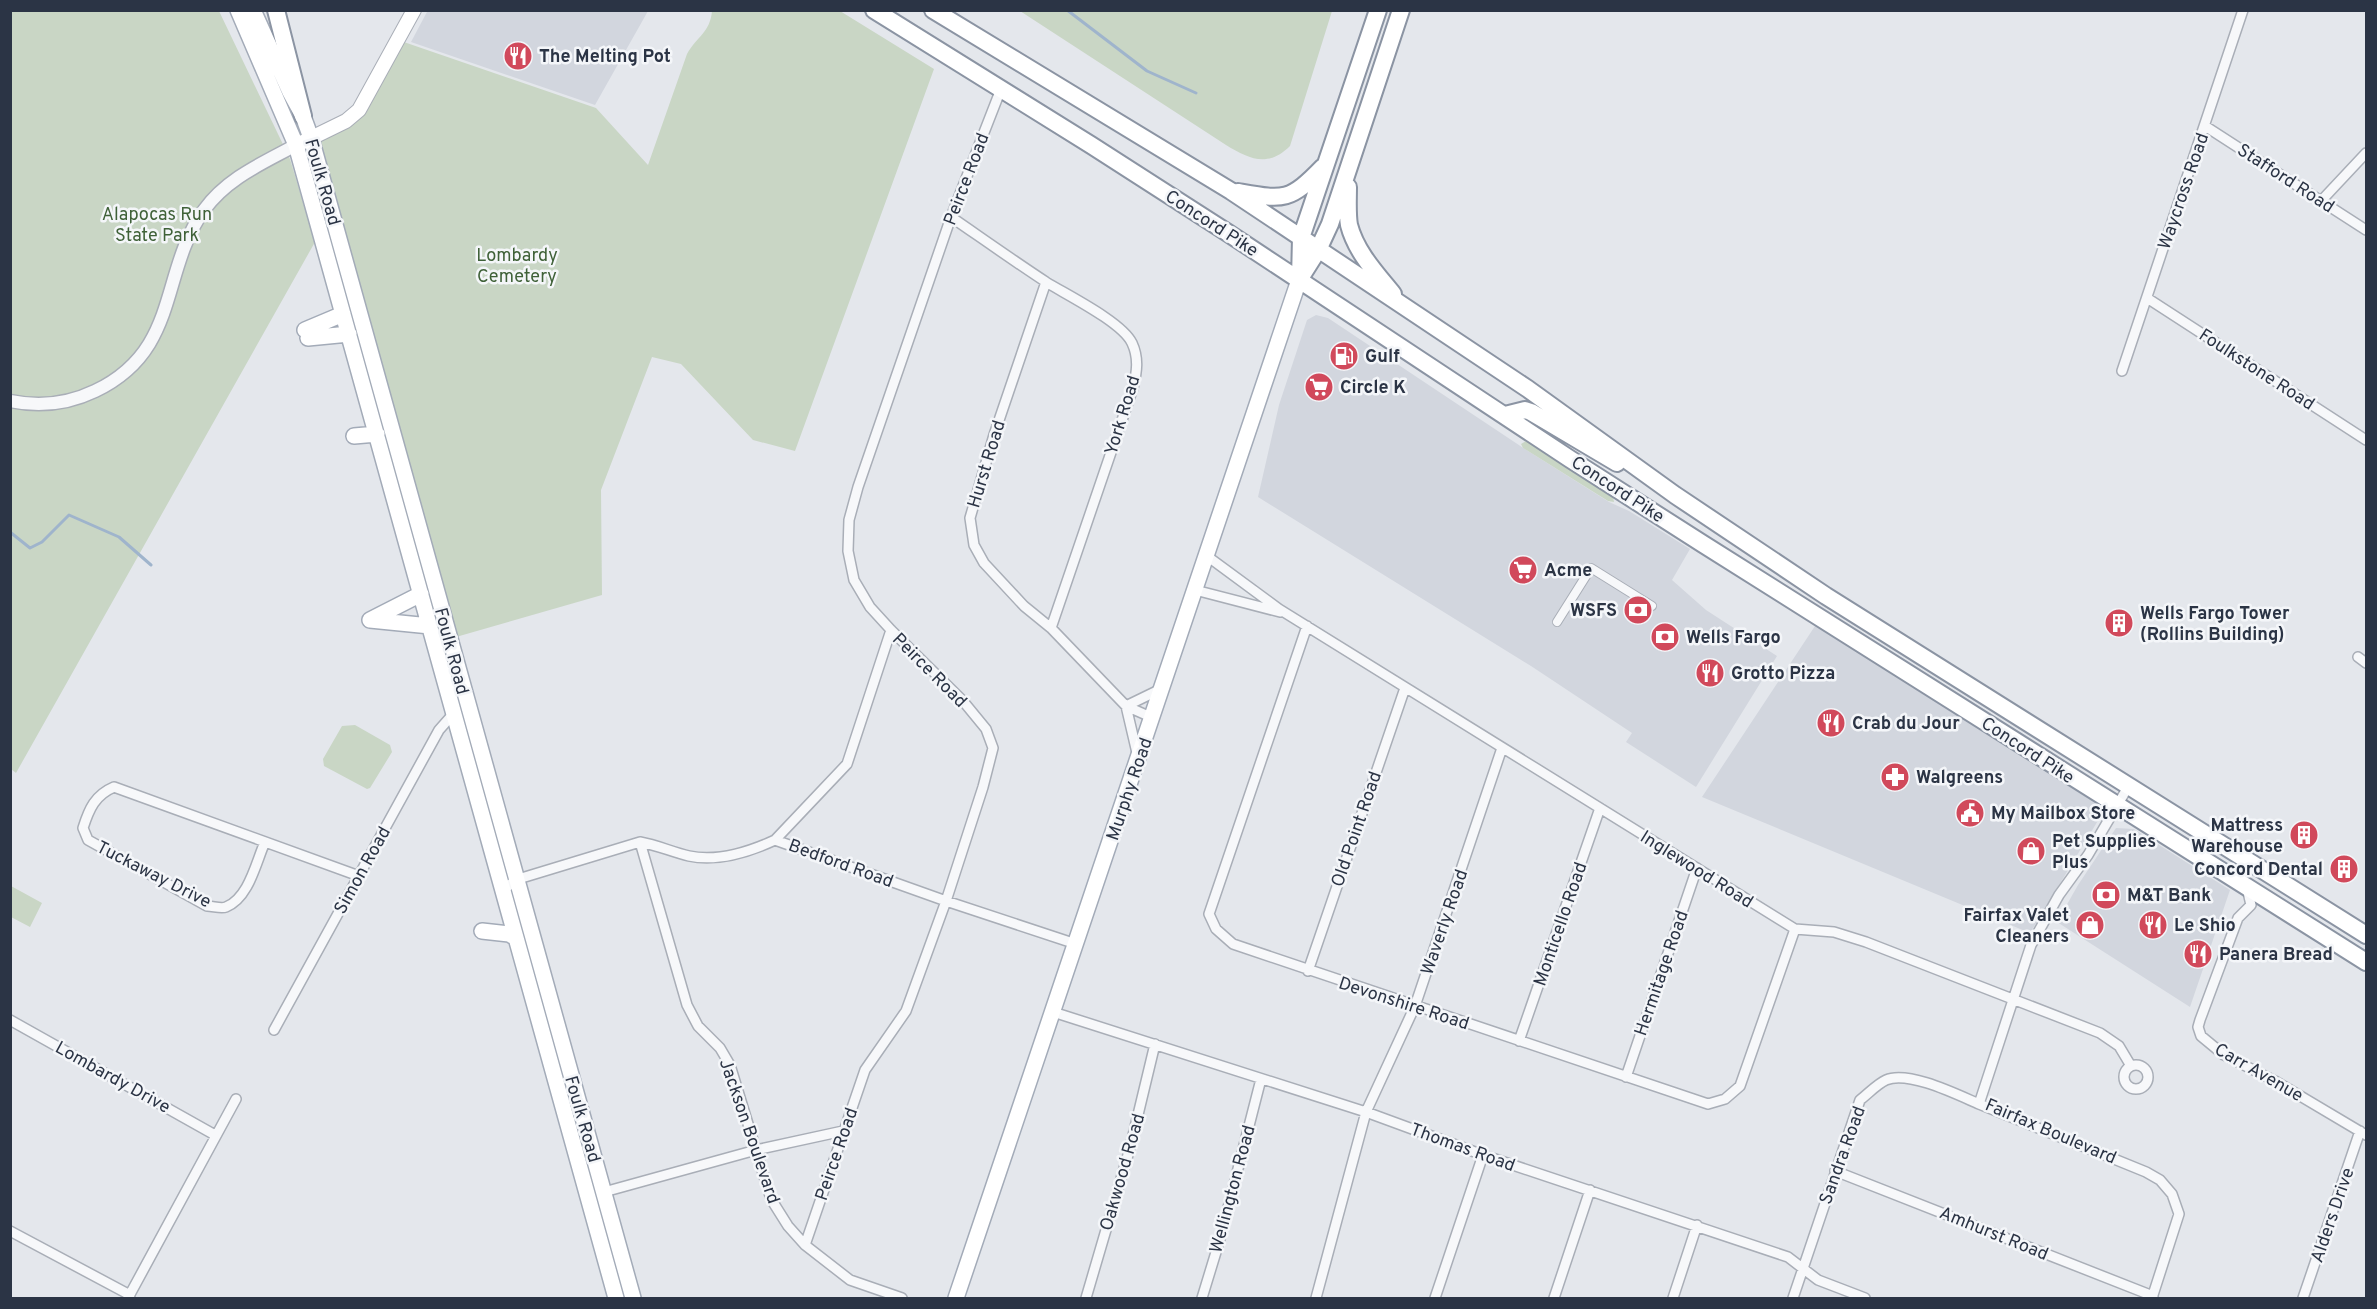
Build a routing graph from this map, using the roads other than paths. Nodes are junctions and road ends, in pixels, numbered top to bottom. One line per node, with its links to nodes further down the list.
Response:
1 (238, 10): 14 (main road, Foulk Road)
2 (253, 10): 11 (main road, Foulk Road)
3 (276, 10): 11 (highway)
4 (414, 10): 13 (main road)
5 (874, 10): 10 (highway, Concord Pike)
6 (933, 10): 18 (highway, Concord Pike)
7 (1378, 10): 16 (highway)
8 (1401, 10): 17 (highway)
9 (2243, 10): 12 (street, Waycross Road)
10 (1001, 89): 20 (street, Peirce Road); 24 (highway, Concord Pike)
11 (303, 116): 13 (main road, Foulk Road)
12 (2205, 126): 19 (street, Stafford Road); 26 (street, Waycross Road)
13 (311, 138): 14 (main road); 37 (main road, Foulk Road)
14 (296, 145): 28 (main road, Foulk Road); 31 (street)
15 (2367, 153): 19 (street)
16 (1326, 164): 18 (highway); 22 (highway)
17 (1348, 174): 23 (highway); 27 (highway)
18 (1231, 191): 22 (highway, Concord Pike)
19 (2320, 201): 21 (street, Stafford Road)
20 (951, 217): 25 (street, York Road); 47 (street, Peirce Road)
21 (2367, 230)
22 (1301, 238): 23 (highway, Concord Pike); 24 (highway)
23 (1318, 250): 24 (highway); 27 (highway, Concord Pike)
24 (1299, 280): 32 (highway, Concord Pike); 38 (main road, Murphy Road)
25 (1046, 282): 46 (street, Hurst Road); 46 (street, York Road)
26 (2147, 298): 30 (street, Waycross Road); 35 (street, Foulkstone Road)
27 (1405, 309): 36 (highway, Concord Pike)
28 (343, 314): 29 (main road, Foulk Road); 29 (main road)
29 (349, 334): 33 (main road, Foulk Road)
30 (2122, 371)
31 (10, 401)
32 (1506, 415): 36 (highway); 58 (highway, Concord Pike)
33 (376, 434): 34 (main road); 37 (main road, Foulk Road)
34 (354, 436)
35 (2367, 440)
36 (1676, 495): 57 (highway, Concord Pike)
37 (407, 513): 40 (main road, Foulk Road); 65 (main road, Foulk Road)
38 (1207, 556): 39 (main road, Murphy Road); 42 (street, Inglewood Road)
39 (1195, 590): 42 (street, Inglewood Road); 50 (main road, Murphy Road)
40 (421, 594): 44 (main road, Foulk Road); 44 (main road)
41 (1652, 606): 43 (street)
42 (1285, 613): 45 (street, Inglewood Road)
43 (1557, 622)
44 (430, 626): 53 (main road, Foulk Road)
45 (1306, 626): 51 (street, Inglewood Road); 75 (street, Devonshire Road)
46 (1051, 628): 52 (street, Hurst Road)
47 (891, 630): 60 (street); 68 (street, Peirce Road)
48 (2358, 657): 49 (street)
49 (2367, 663)
50 (1164, 688): 52 (street); 54 (main road, Murphy Road)
51 (1405, 688): 55 (street, Inglewood Road); 75 (street, Old Point Road)
52 (1125, 706): 54 (street, Hurst Road); 56 (street)
53 (454, 713): 64 (street, Simon Road); 67 (main road, Foulk Road)
54 (1153, 718): 56 (main road, Murphy Road)
55 (1502, 748): 59 (street, Inglewood Road); 77 (street, Waverly Road)
56 (1139, 760): 73 (main road, Murphy Road)
57 (2128, 786): 58 (street, Fairfax Boulevard); 71 (highway, Concord Pike)
58 (2118, 805): 66 (highway, Concord Pike); 76 (street, Fairfax Boulevard)
59 (1600, 808): 63 (street, Inglewood Road); 81 (street, Monticello Road)
60 (774, 840): 62 (street, Bedford Road); 68 (street, Bedford Road)
61 (265, 842): 61 (street, Tuckaway Drive); 64 (street, Tuckaway Drive)
62 (640, 843): 65 (street, Bedford Road); 92 (street, Jackson Boulevard)
63 (1697, 868): 69 (street, Inglewood Road); 84 (street, Hermitage Road)
64 (359, 876): 80 (street, Simon Road)
65 (515, 880): 67 (street, Bedford Road); 96 (main road, Foulk Road)
66 (2247, 886): 74 (highway, Concord Pike); 90 (street, Carr Avenue)
67 (503, 891): 72 (main road, Foulk Road)
68 (946, 901): 73 (street, Bedford Road); 89 (street, Peirce Road)
69 (1795, 929): 76 (street, Inglewood Road); 84 (street, Devonshire Road)
70 (482, 931): 72 (main road)
71 (2367, 935)
72 (516, 938): 103 (main road, Foulk Road)
73 (1076, 944): 78 (main road, Murphy Road)
74 (2367, 962)
75 (1308, 971): 77 (street, Devonshire Road)
76 (2015, 1000): 83 (street, Inglewood Road); 87 (street, Fairfax Boulevard)
77 (1415, 1006): 81 (street, Devonshire Road); 88 (street, Waverly Road)
78 (1053, 1012): 82 (street, Thomas Road); 106 (main road, Murphy Road)
79 (10, 1020): 91 (street, Lombardy Drive)
80 (274, 1030)
81 (1519, 1041): 84 (street, Devonshire Road)
82 (1155, 1044): 85 (street, Thomas Road); 107 (street, Oakwood Road)
83 (2131, 1066)
84 (1626, 1077)
85 (1261, 1079): 88 (street, Thomas Road); 108 (street, Wellington Road)
86 (236, 1099): 91 (street)
87 (1979, 1104): 94 (street, Sandra Road); 102 (street, Fairfax Boulevard)
88 (1366, 1112): 93 (street, Thomas Road); 109 (street, Waverly Road)
89 (843, 1131): 92 (street); 99 (street, Peirce Road)
90 (2363, 1133): 115 (street, Alders Drive)
91 (215, 1135): 101 (street)
92 (756, 1150): 96 (street); 99 (street, Jackson Boulevard)
93 (1483, 1155): 95 (street, Thomas Road); 110 (street)
94 (1835, 1171): 100 (street, Sandra Road); 102 (street, Amhurst Road)
95 (1590, 1190): 97 (street, Thomas Road); 111 (street)
96 (604, 1192): 104 (main road, Foulk Road)
97 (1697, 1225): 100 (street, Thomas Road); 112 (street)
98 (10, 1231): 101 (street)
99 (805, 1245): 105 (street, Jackson Boulevard)
100 (1802, 1269): 113 (street, Sandra Road); 114 (street, Thomas Road)
101 (129, 1297)
102 (2153, 1297)
103 (616, 1299)
104 (633, 1299)
105 (902, 1299)
106 (956, 1299)
107 (1086, 1299)
108 (1202, 1299)
109 (1316, 1299)
110 (1435, 1299)
111 (1554, 1299)
112 (1673, 1299)
113 (1793, 1299)
114 (1865, 1299)
115 (2303, 1299)

